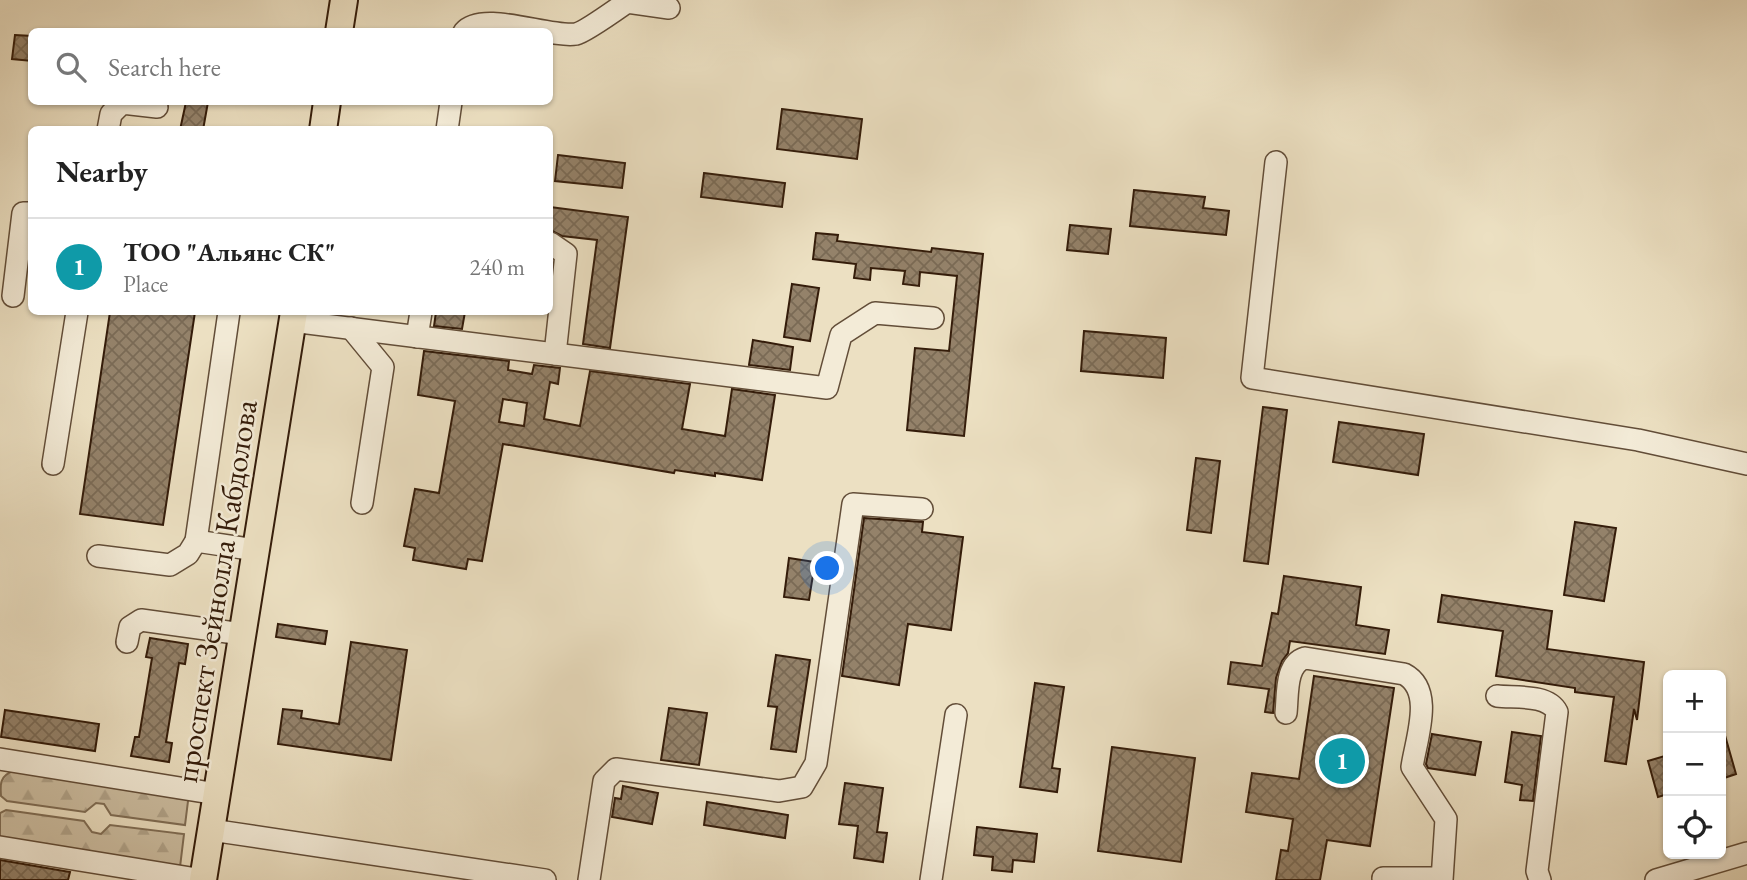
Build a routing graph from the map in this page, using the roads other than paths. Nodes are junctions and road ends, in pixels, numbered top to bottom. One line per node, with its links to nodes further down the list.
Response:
1 (344, 0): 3 (main road)
2 (669, 8): 6 (street)
3 (339, 28)
4 (467, 28): 5 (street)
5 (527, 28)
6 (553, 31)
7 (120, 105): 12 (street)
8 (140, 105): 11 (street)
9 (327, 105): 13 (main road)
10 (451, 105): 14 (street)
11 (157, 107)
12 (109, 126)
13 (324, 126)
14 (448, 126)
15 (1276, 162): 29 (street)
16 (28, 213): 19 (street)
17 (553, 245): 18 (street)
18 (556, 282): 27 (street)
19 (13, 296)
20 (78, 315): 28 (street)
21 (229, 315): 32 (street)
22 (421, 315): 26 (street)
23 (293, 316): 25 (street); 33 (main road, проспект Зейнолла Кабдолова)
24 (933, 318): 27 (street)
25 (351, 328): 26 (street); 30 (street)
26 (417, 337): 27 (street)
27 (555, 354)
28 (53, 464)
29 (1747, 464)
30 (362, 503)
31 (922, 509): 51 (street)
32 (196, 541): 33 (street); 34 (street)
33 (256, 550): 35 (main road, проспект Зейнолла Кабдолова)
34 (98, 556)
35 (242, 634): 36 (street); 41 (main road, проспект Зейнолла Кабдолова)
36 (127, 642)
37 (1497, 696): 55 (street)
38 (1286, 712): 54 (street)
39 (956, 715): 52 (street)
40 (0, 759): 41 (street)
41 (217, 794): 42 (main road, проспект Зейнолла Кабдолова)
42 (211, 830): 46 (street); 49 (main road, проспект Зейнолла Кабдолова)
43 (0, 848): 45 (street)
44 (1747, 853): 48 (street)
45 (95, 871): 49 (street)
46 (458, 874): 50 (street)
47 (1383, 878): 53 (street)
48 (1662, 879)
49 (203, 880)
50 (545, 880)
51 (589, 880)
52 (931, 880)
53 (1436, 880)
54 (1442, 880)
55 (1540, 880)

